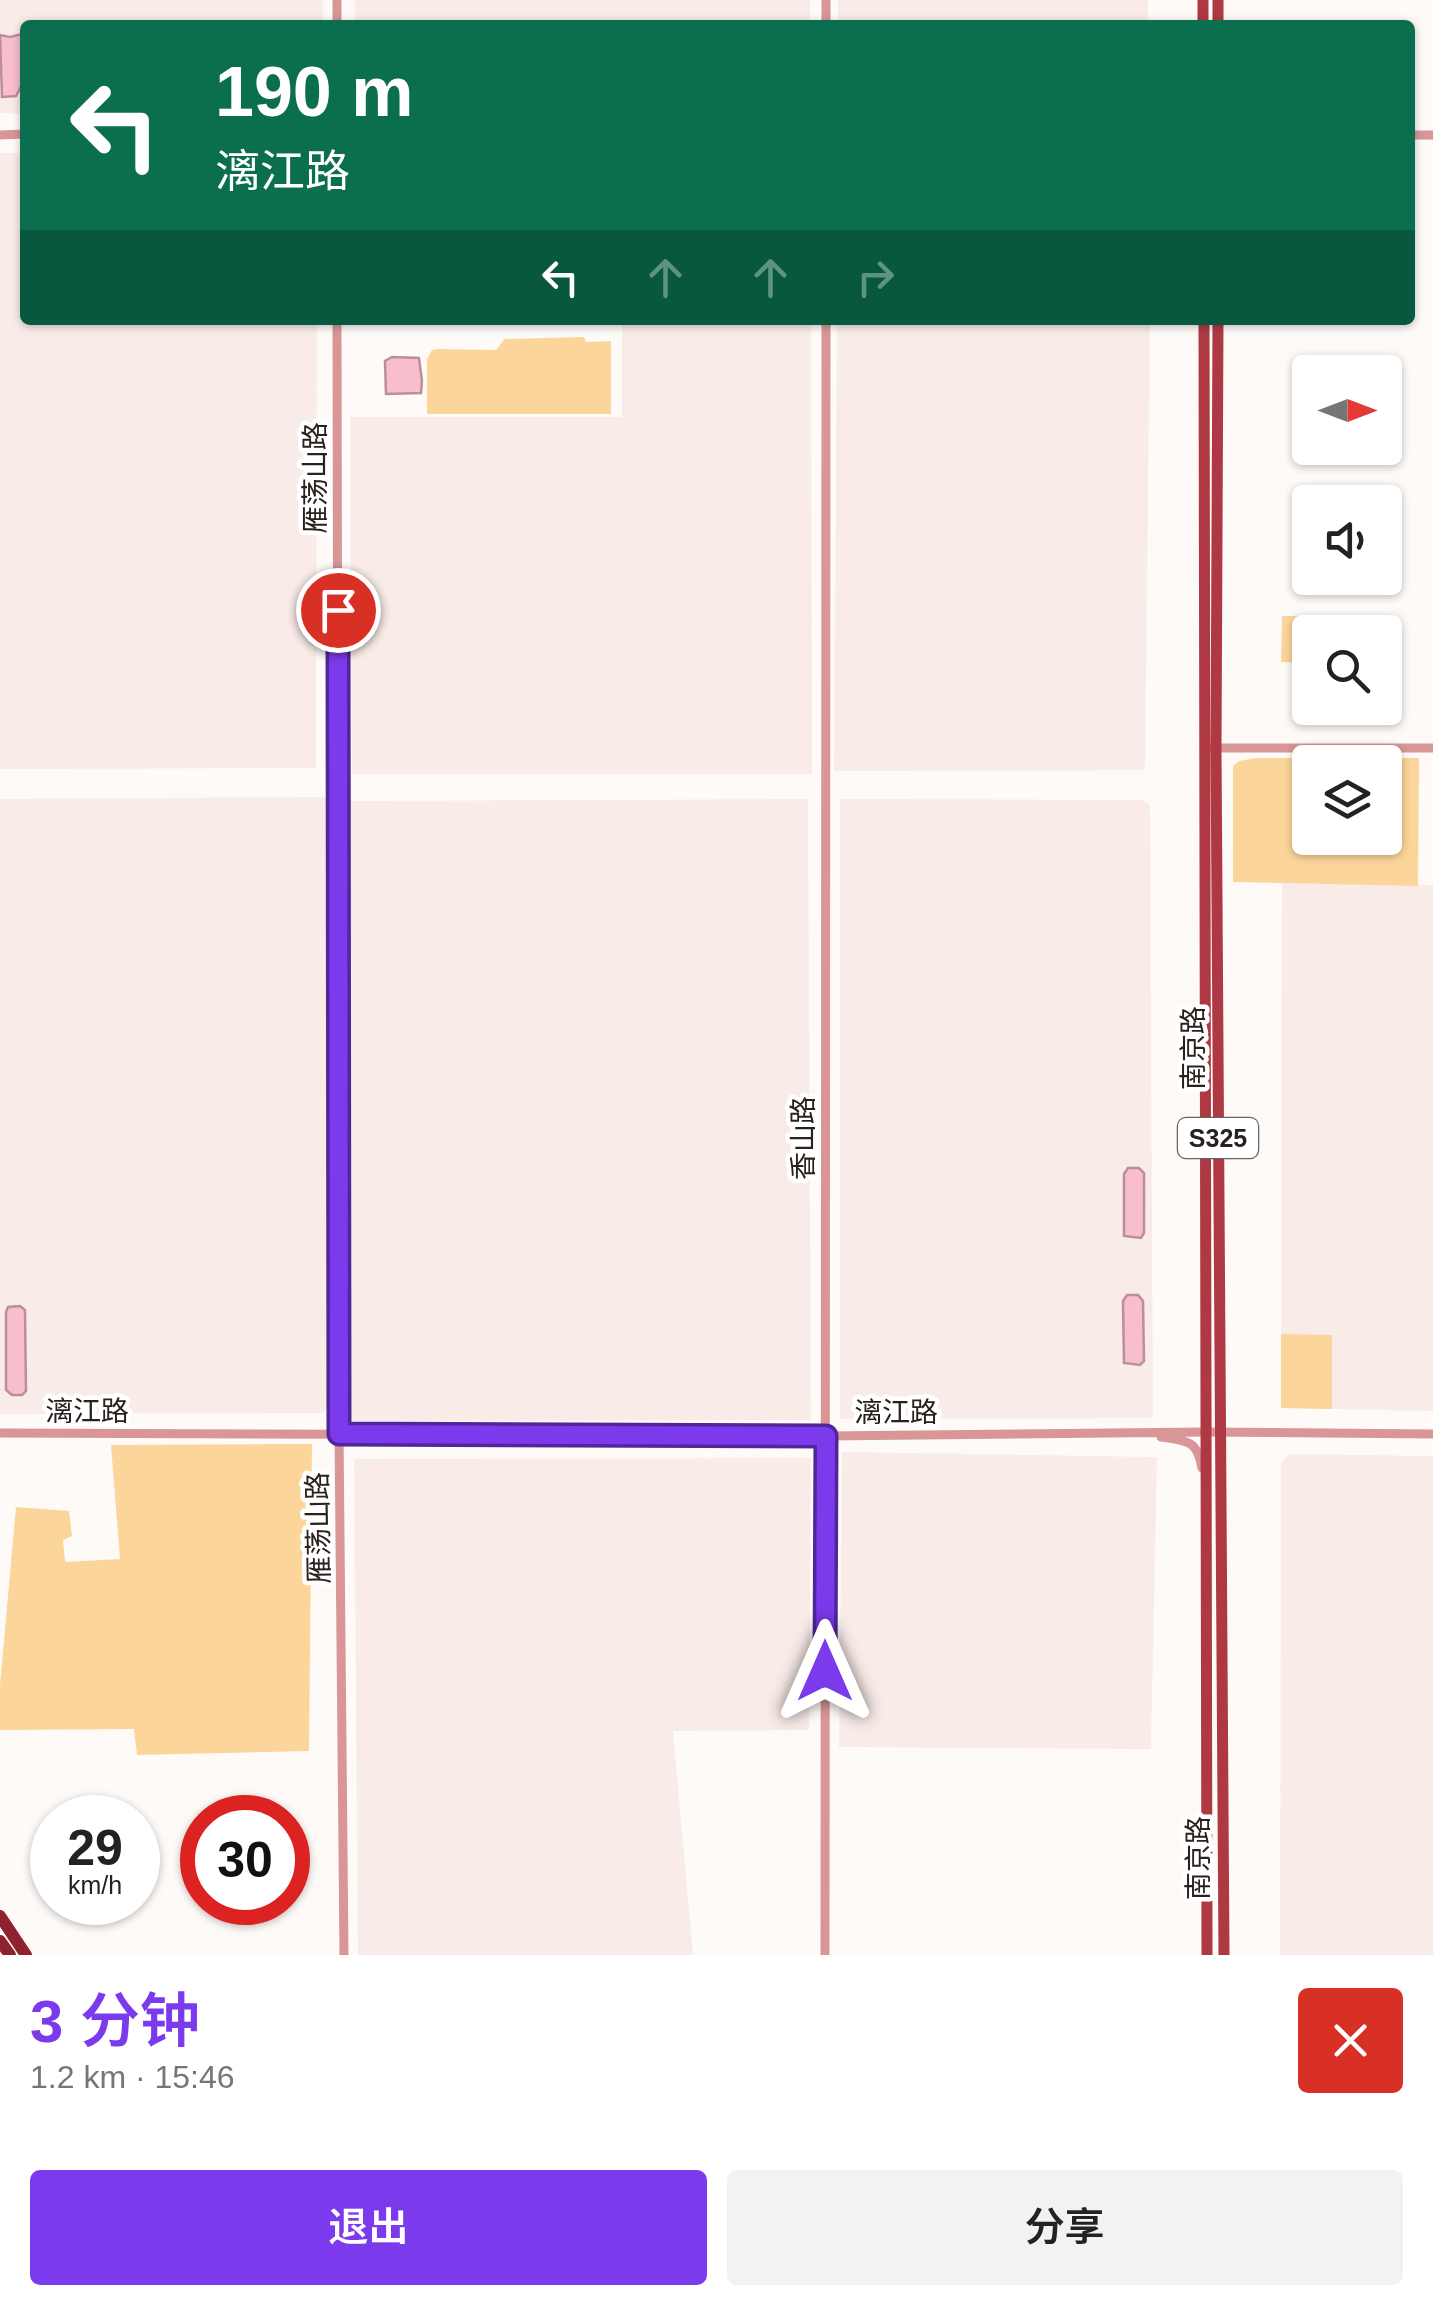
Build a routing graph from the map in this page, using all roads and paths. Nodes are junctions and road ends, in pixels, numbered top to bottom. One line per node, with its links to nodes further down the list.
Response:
1 (338, 325): 11 (street, 雁荡山路)
2 (826, 325): 13 (street, 香山路)
3 (1204, 325): 5 (main road, 南京路 / S325)
4 (1218, 325): 5 (main road, 南京路 / S325)
5 (1210, 748): 6 (street); 7 (main road, 南京路 / S325); 8 (main road, 南京路 / S325)
6 (1433, 748)
7 (1205, 1432): 8 (street, 漓江路); 10 (street, 漓江路); 14 (main road, 南京路 / S325)
8 (1220, 1432): 12 (street, 漓江路); 22 (main road, 南京路 / S325)
9 (0, 1433): 11 (street, 漓江路)
10 (1124, 1433): 13 (street, 漓江路); 14 (street)
11 (339, 1434): 13 (street, 漓江路); 19 (street, 雁荡山路)
12 (1433, 1434)
13 (826, 1436): 20 (street, 香山路)
14 (1205, 1482): 21 (main road, 南京路 / S325)
15 (0, 1916): 18 (highway)
16 (0, 1941): 17 (highway)
17 (10, 1955)
18 (26, 1955)
19 (344, 1955)
20 (825, 1955)
21 (1207, 1955)
22 (1224, 1955)

